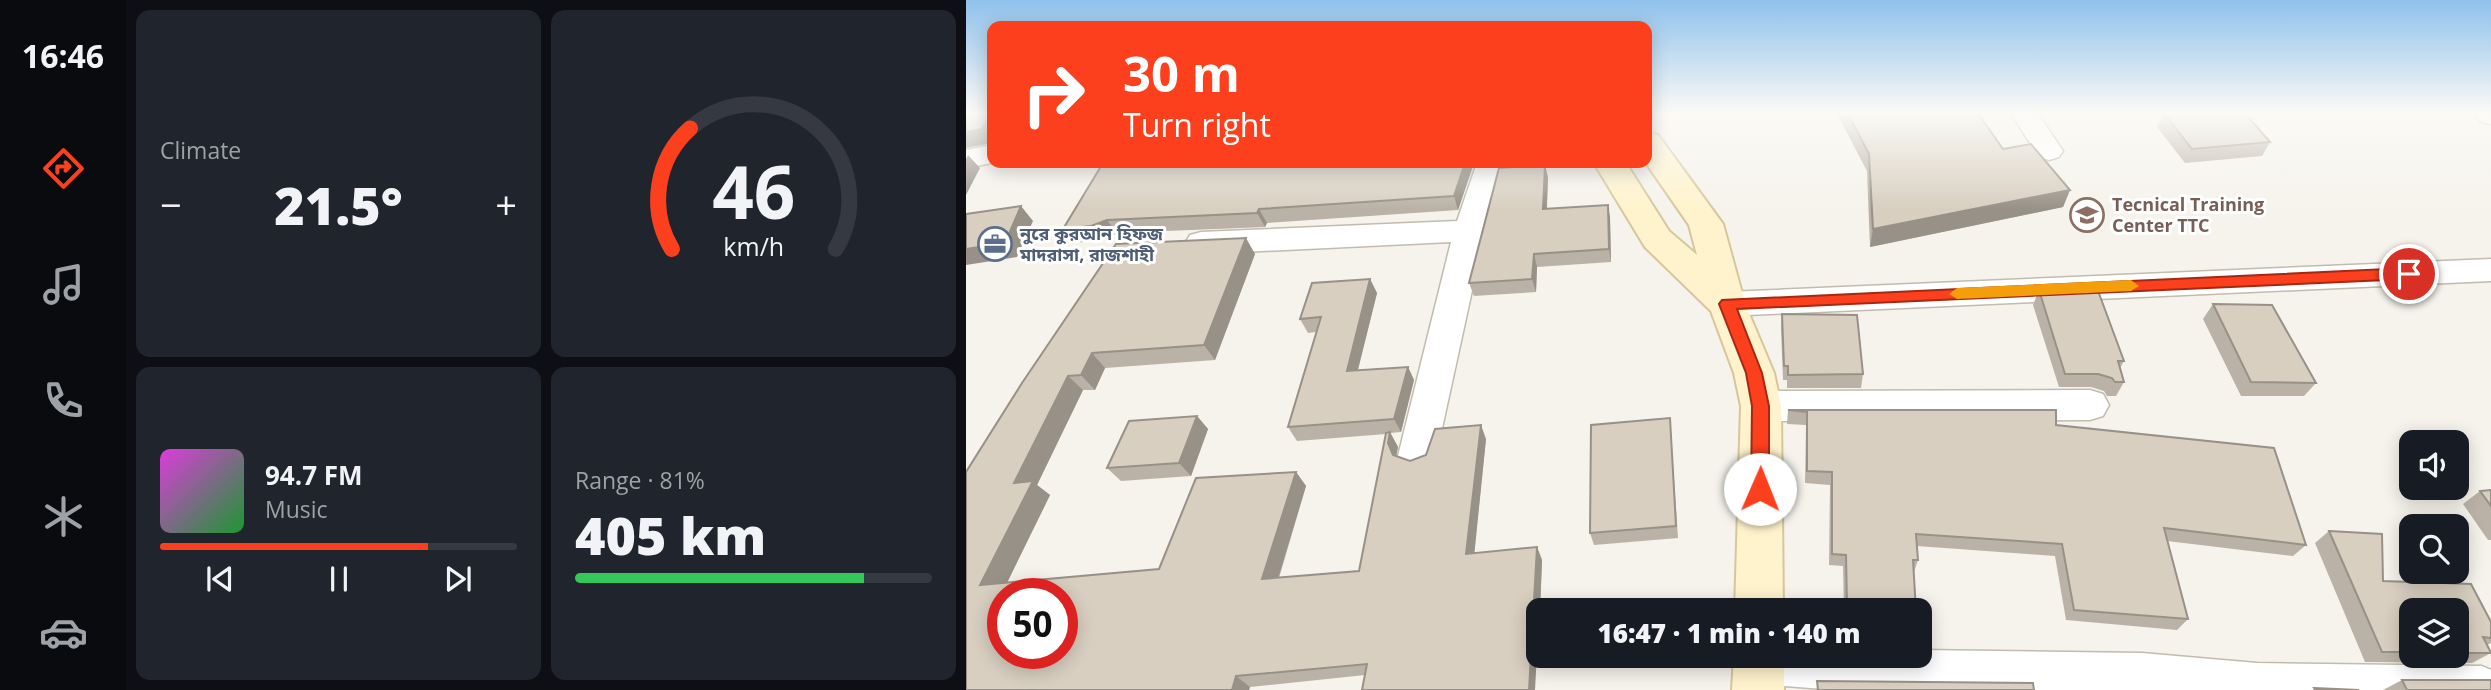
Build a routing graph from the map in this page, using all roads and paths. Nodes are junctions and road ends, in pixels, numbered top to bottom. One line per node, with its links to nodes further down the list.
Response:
1 (2045, 144): 3 (street)
2 (1652, 149): 11 (main road)
3 (2049, 150)
4 (987, 155): 5 (street)
5 (966, 159)
6 (1489, 168): 8 (street)
7 (1613, 168): 11 (main road)
8 (1469, 231): 9 (street); 14 (street)
9 (1171, 244)
10 (2491, 270): 11 (street)
11 (1727, 304): 13 (main road)
12 (2090, 405): 13 (street)
13 (1761, 406): 15 (main road)
14 (1417, 456)
15 (1759, 598)
16 (1759, 669): 17 (street)
17 (2482, 690)

